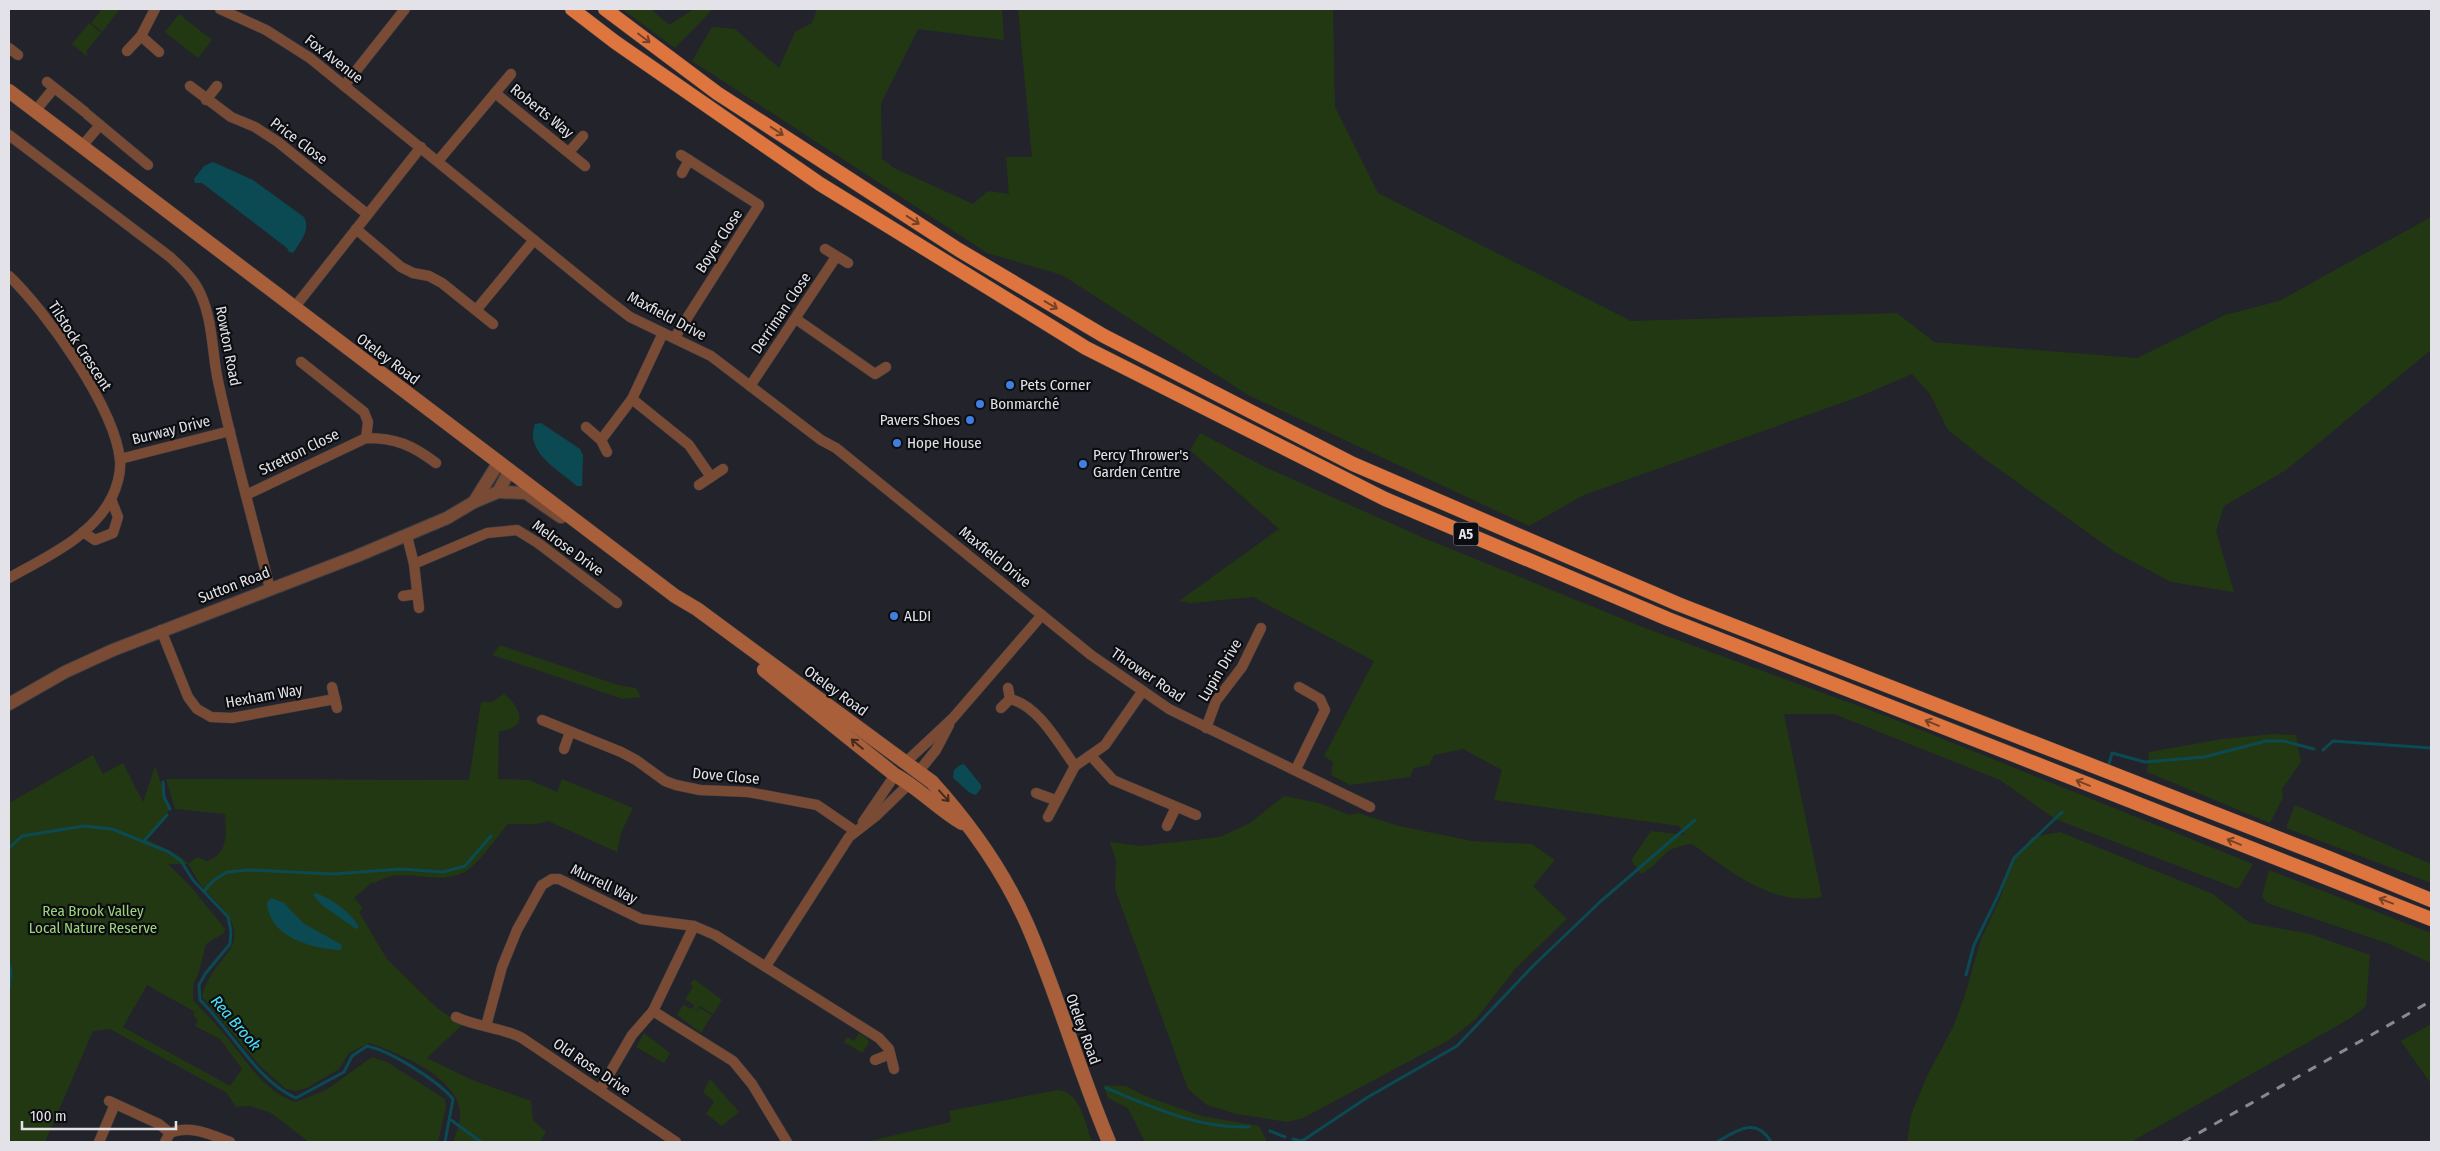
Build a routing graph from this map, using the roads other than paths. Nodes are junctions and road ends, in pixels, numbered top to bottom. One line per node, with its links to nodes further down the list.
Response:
1 (154, 9): 6 (street)
2 (220, 9): 14 (street, Fox Avenue)
3 (405, 9): 14 (street)
4 (572, 9): 104 (highway, A5, one-way to 4)
5 (605, 9): 103 (highway, A5, one-way to 103)
6 (141, 36): 8 (street); 9 (street)
7 (9, 48): 10 (street)
8 (127, 51)
9 (160, 52)
10 (18, 55)
11 (511, 74): 16 (street, Roberts Way)
12 (190, 86): 17 (street, Price Close)
13 (217, 86): 17 (street)
14 (344, 86): 23 (street, Fox Avenue)
15 (9, 90): 18 (main road, Oteley Road)
16 (496, 93): 24 (street, Roberts Way); 25 (street, Roberts Way)
17 (206, 100): 29 (street, Price Close)
18 (36, 110): 19 (street); 22 (main road, Oteley Road)
19 (100, 125): 22 (street); 26 (street)
20 (9, 135): 47 (street, Rowton Road)
21 (583, 136): 24 (street, Roberts Way)
22 (83, 146): 36 (main road, Oteley Road)
23 (421, 147): 25 (street, Maxfield Drive); 29 (street)
24 (569, 152): 27 (street, Roberts Way)
25 (438, 161): 31 (street, Maxfield Drive)
26 (148, 165)
27 (585, 166)
28 (682, 173): 41 (street, Boyer Close)
29 (367, 214): 30 (street)
30 (356, 229): 36 (street); 37 (street)
31 (534, 240): 37 (street); 40 (street, Maxfield Drive)
32 (825, 249): 33 (street)
33 (836, 256): 34 (street); 38 (street, Derriman Close)
34 (848, 263)
35 (9, 276): 51 (street, Tilstock Crescent)
36 (294, 308): 53 (main road, Oteley Road)
37 (477, 309): 39 (street)
38 (796, 319): 43 (street); 44 (street, Derriman Close)
39 (493, 324)
40 (663, 333): 41 (street, Maxfield Drive); 45 (street)
41 (675, 337): 44 (street, Maxfield Drive)
42 (301, 362): 48 (street)
43 (886, 367)
44 (750, 386): 74 (street, Maxfield Drive)
45 (632, 399): 49 (street); 55 (street)
46 (586, 427): 49 (street)
47 (230, 431): 51 (street, Burway Drive); 58 (street, Rowton Road)
48 (366, 438): 52 (street, Stretton Close); 58 (street, Stretton Close)
49 (601, 440): 50 (street)
50 (607, 452)
51 (120, 459): 59 (street, Tilstock Crescent)
52 (436, 463)
53 (504, 466): 57 (street); 60 (street, Sutton Road); 62 (main road, Oteley Road)
54 (724, 469): 55 (street)
55 (711, 477): 56 (street)
56 (699, 485)
57 (498, 492): 60 (street, Sutton Road); 62 (street)
58 (246, 495): 66 (street, Rowton Road)
59 (111, 499): 61 (street, Tilstock Crescent); 61 (street, Tilstock Crescent)
60 (474, 502): 63 (street, Sutton Road)
61 (83, 532): 65 (street, Tilstock Crescent)
62 (594, 535): 70 (main road, Oteley Road)
63 (407, 536): 64 (street); 66 (street, Sutton Road)
64 (414, 564): 67 (street); 69 (street, Melrose Drive)
65 (9, 578)
66 (270, 589): 76 (street, Sutton Road)
67 (417, 594): 68 (street); 73 (street)
68 (403, 596)
69 (608, 596): 71 (street, Melrose Drive); 72 (street)
70 (675, 596): 88 (main road, Oteley Road); 92 (main road, Oteley Road, one-way to 70)
71 (617, 603)
72 (600, 605)
73 (418, 608)
74 (1042, 614): 79 (street, Thrower Road); 83 (street)
75 (1261, 628): 84 (street, Lupin Drive)
76 (161, 630): 77 (street, Hexham Way); 80 (street, Sutton Road)
77 (332, 687)
78 (1298, 687): 90 (street)
79 (1142, 692): 84 (street, Thrower Road); 87 (street)
80 (9, 704)
81 (1001, 708): 89 (street)
82 (542, 720): 85 (street, Dove Close)
83 (952, 720): 88 (street); 91 (street)
84 (1206, 728): 90 (street, Thrower Road)
85 (570, 732): 86 (street); 102 (street, Dove Close)
86 (564, 749)
87 (1090, 756): 89 (street); 96 (street)
88 (906, 762): 91 (main road, Oteley Road); 92 (main road)
89 (1074, 766): 95 (street)
90 (1296, 769): 97 (street, Thrower Road)
91 (918, 771): 93 (main road); 100 (main road, Oteley Road, one-way to 100)
92 (895, 775): 93 (main road, Oteley Road); 102 (street)
93 (910, 783): 100 (main road, Oteley Road); 102 (street)
94 (1036, 793): 95 (street)
95 (1055, 800): 99 (street)
96 (1176, 807): 98 (street); 101 (street)
97 (1370, 807)
98 (1196, 815)
99 (1048, 817)
100 (966, 825): 114 (main road, Oteley Road)
101 (1167, 826)
102 (857, 829): 106 (street)
103 (2431, 900)
104 (2431, 919)
105 (694, 926): 106 (street, Murrell Way); 107 (street); 109 (street, Murrell Way)
106 (766, 966): 110 (street, Murrell Way)
107 (654, 1011): 113 (street); 119 (street)
108 (456, 1017): 109 (street, Old Rose Drive)
109 (486, 1026): 113 (street, Old Rose Drive)
110 (890, 1054): 111 (street); 112 (street, Murrell Way)
111 (875, 1060)
112 (894, 1069)
113 (600, 1090): 118 (street, Old Rose Drive)
114 (1096, 1111): 120 (main road, Oteley Road); 121 (street)
115 (168, 1138): 116 (street); 117 (street)
116 (99, 1142)
117 (230, 1142)
118 (676, 1142)
119 (787, 1142)
120 (1109, 1142)
121 (1116, 1142)

